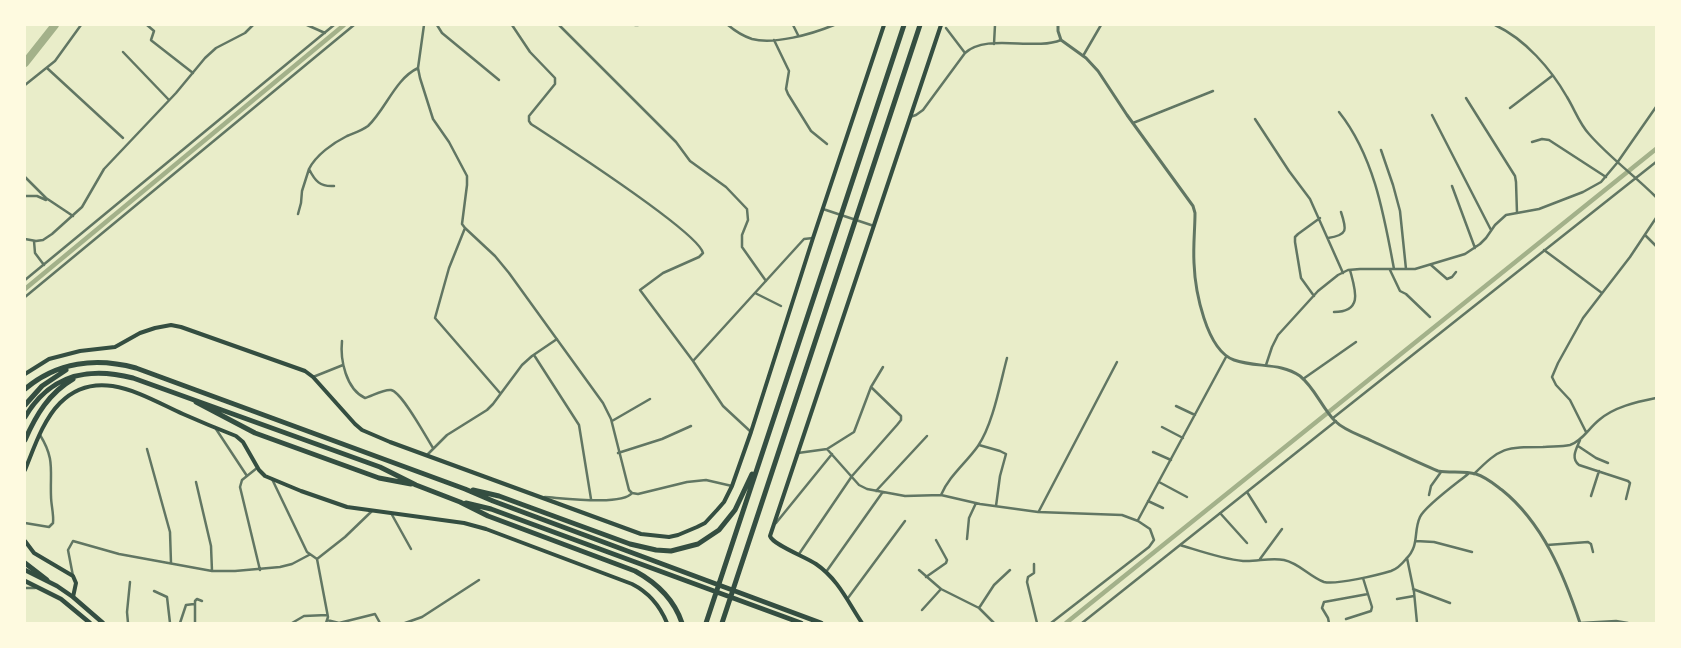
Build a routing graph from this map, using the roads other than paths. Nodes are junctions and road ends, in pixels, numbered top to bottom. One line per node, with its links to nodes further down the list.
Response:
1 (81, 25): 31 (street)
2 (146, 25): 33 (street)
3 (253, 25): 33 (street)
4 (307, 25): 23 (street)
5 (334, 25): 23 (street)
6 (354, 25): 92 (street)
7 (424, 25): 32 (street)
8 (437, 25): 35 (street)
9 (512, 25): 103 (street)
10 (558, 25): 89 (street)
11 (728, 25): 25 (street)
12 (793, 25): 24 (street)
13 (834, 25): 24 (street)
14 (884, 25): 62 (main road)
15 (904, 25): 134 (highway)
16 (920, 25): 237 (highway)
17 (941, 25): 44 (main road)
18 (995, 25): 27 (street)
19 (1058, 25): 26 (street)
20 (1100, 25): 30 (street)
21 (1495, 25): 34 (street)
22 (946, 28): 29 (street)
23 (325, 33): 81 (street)
24 (798, 35): 25 (street)
25 (774, 40): 49 (street)
26 (1061, 40): 27 (street); 30 (street)
27 (994, 44): 29 (street)
28 (123, 52): 39 (street)
29 (966, 53): 44 (street)
30 (1084, 56): 46 (street)
31 (47, 68): 36 (street); 47 (street)
32 (418, 68): 53 (street); 70 (street)
33 (193, 73): 39 (street)
34 (1552, 76): 41 (street); 52 (street)
35 (499, 80)
36 (25, 85)
37 (1213, 91): 46 (street)
38 (1466, 98): 64 (street)
39 (169, 100): 66 (street)
40 (1656, 107): 52 (street)
41 (1510, 108)
42 (1339, 112): 83 (street)
43 (1432, 115): 71 (street)
44 (910, 117): 69 (main road)
45 (1256, 119): 67 (street)
46 (1133, 123): 101 (street)
47 (123, 138)
48 (1532, 142): 55 (street)
49 (827, 144)
50 (1381, 150): 84 (street)
51 (1656, 162): 56 (street)
52 (1618, 163): 55 (street); 56 (street)
53 (309, 169): 57 (street); 65 (street)
54 (25, 176): 61 (street)
55 (1606, 177): 64 (street)
56 (1635, 178): 60 (street); 79 (street)
57 (334, 186)
58 (1452, 186): 78 (street)
59 (25, 196): 61 (street)
60 (1656, 197)
61 (50, 201): 66 (street)
62 (823, 209): 69 (street); 73 (main road)
63 (1341, 212): 74 (street)
64 (1518, 213): 71 (street)
65 (298, 214)
66 (73, 216): 76 (street)
67 (1320, 218): 74 (street); 93 (street)
68 (1656, 218): 72 (street)
69 (874, 226): 143 (main road)
70 (464, 228): 97 (street); 115 (street)
71 (1491, 230): 78 (street)
72 (1645, 235): 77 (street); 91 (street)
73 (813, 238): 89 (street); 128 (main road)
74 (1328, 238): 87 (street)
75 (25, 239): 76 (street)
76 (34, 241): 81 (street)
77 (1656, 246)
78 (1476, 248): 80 (street)
79 (1544, 250): 91 (street); 123 (street)
80 (1431, 264): 84 (street); 86 (street)
81 (44, 265): 88 (street)
82 (1389, 269): 83 (street); 85 (street); 96 (street)
83 (1394, 269): 84 (street)
84 (1406, 269)
85 (1350, 270): 87 (street); 95 (street)
86 (1456, 272)
87 (1343, 273): 93 (street)
88 (25, 280)
89 (766, 281): 90 (street)
90 (755, 293): 94 (street); 103 (street)
91 (1602, 293): 129 (street)
92 (25, 296)
93 (1314, 296): 106 (street)
94 (781, 306)
95 (1334, 312)
96 (1430, 317)
97 (557, 339): 100 (street); 124 (street)
98 (342, 341): 105 (street)
99 (1356, 342): 112 (street)
100 (534, 354): 115 (street); 172 (street)
101 (1226, 357): 106 (street); 121 (street)
102 (1007, 358): 136 (street)
103 (693, 361): 128 (street)
104 (1117, 362): 179 (street)
105 (343, 365): 111 (street); 138 (street)
106 (1266, 365): 112 (street)
107 (76, 366): 114 (highway); 119 (highway); 161 (highway)
108 (883, 367): 113 (street)
109 (25, 374): 111 (main road)
110 (80, 375): 117 (highway); 122 (highway); 133 (highway)
111 (313, 377): 145 (main road)
112 (1303, 379): 123 (street)
113 (871, 387): 140 (street); 155 (street)
114 (25, 390)
115 (500, 393): 138 (street)
116 (1656, 398): 129 (street)
117 (189, 399): 159 (highway); 159 (highway)
118 (650, 399): 124 (street)
119 (25, 405)
120 (1176, 406): 121 (street)
121 (1195, 415): 132 (street)
122 (25, 416)
123 (1333, 418): 151 (street); 163 (street)
124 (611, 421): 142 (street)
125 (691, 426): 142 (street)
126 (215, 428): 130 (main road); 148 (main road); 154 (street)
127 (1162, 428): 132 (street)
128 (751, 432): 160 (main road)
129 (1586, 432): 135 (street)
130 (40, 435): 149 (main road); 185 (street)
131 (926, 436): 162 (street)
132 (1183, 438): 146 (street)
133 (25, 440)
134 (766, 440): 161 (highway); 249 (highway)
135 (1580, 440): 137 (street); 153 (street)
136 (979, 445): 166 (street); 176 (street)
137 (1578, 446): 147 (street); 150 (street)
138 (433, 448): 145 (street)
139 (147, 449): 204 (street)
140 (826, 449): 143 (street); 144 (street)
141 (1153, 452): 146 (street)
142 (618, 453): 164 (street)
143 (798, 453): 186 (main road)
144 (832, 454): 155 (street); 186 (street)
145 (427, 456): 169 (main road)
146 (1171, 460): 158 (street)
147 (1608, 463)
148 (257, 468): 154 (street); 156 (main road)
149 (25, 470)
150 (1599, 471): 168 (street); 171 (street)
151 (1441, 472): 152 (street); 167 (street)
152 (1468, 474): 153 (street); 190 (street)
153 (1474, 474): 194 (street)
154 (247, 476): 207 (street)
155 (852, 476): 162 (street); 198 (street)
156 (272, 479): 178 (main road); 199 (street)
157 (196, 482): 210 (street)
158 (1159, 482): 170 (street); 173 (street)
159 (416, 485): 174 (highway)
160 (732, 486): 164 (street); 169 (main road)
161 (465, 489): 251 (highway)
162 (876, 491): 165 (street)
163 (1247, 492): 181 (street); 184 (street)
164 (632, 493): 172 (street)
165 (882, 493): 166 (street); 211 (street)
166 (941, 495): 175 (street)
167 (1429, 495)
168 (1592, 496)
169 (539, 497): 172 (street)
170 (1188, 497)
171 (1626, 498)
172 (591, 499)
173 (1148, 501): 177 (street); 182 (street)
174 (460, 502): 248 (highway); 250 (highway)
175 (976, 503): 176 (street); 188 (street)
176 (996, 506): 179 (street)
177 (1162, 508)
178 (372, 511): 180 (main road); 201 (street)
179 (1038, 512): 182 (street)
180 (391, 513): 195 (street); 247 (main road)
181 (1220, 513): 192 (street); 193 (street)
182 (1138, 520): 255 (street)
183 (905, 521): 227 (street)
184 (1266, 522)
185 (25, 523)
186 (773, 526): 198 (main road)
187 (1282, 529): 202 (street)
188 (967, 539)
189 (936, 540): 213 (street)
190 (1416, 540): 196 (street); 200 (street)
191 (25, 541): 212 (main road)
192 (1247, 543)
193 (1180, 545): 202 (street); 256 (street)
194 (1548, 545): 197 (street); 259 (street)
195 (411, 549)
196 (1472, 552)
197 (1593, 552)
198 (799, 554): 211 (main road)
199 (310, 556): 201 (street); 207 (street)
200 (1407, 558): 214 (street); 222 (street)
201 (316, 559): 234 (street)
202 (1260, 559): 214 (street)
203 (25, 563): 215 (highway)
204 (171, 563): 210 (street); 212 (street)
205 (1034, 564): 254 (street)
206 (25, 570): 215 (main road)
207 (260, 570): 210 (street)
208 (919, 570): 213 (street)
209 (1010, 570): 232 (street)
210 (212, 571)
211 (826, 572): 227 (main road)
212 (73, 576): 226 (main road)
213 (926, 577): 221 (street)
214 (1363, 578): 224 (street)
215 (46, 580): 226 (main road)
216 (479, 580): 246 (street)
217 (25, 581): 219 (main road)
218 (130, 582): 240 (street)
219 (39, 587): 220 (street); 238 (main road)
220 (25, 588)
221 (941, 589): 232 (street); 233 (street)
222 (1413, 589): 225 (street); 230 (street)
223 (154, 591): 241 (street)
224 (1368, 594): 235 (street); 257 (street)
225 (1414, 596): 228 (street); 258 (street)
226 (73, 597): 239 (main road)
227 (848, 598): 252 (main road)
228 (1396, 598)
229 (202, 601): 231 (street)
230 (1450, 603)
231 (194, 604): 242 (street); 243 (street)
232 (978, 608): 253 (street)
233 (922, 610)
234 (327, 614): 236 (street); 244 (street)
235 (1346, 618)
236 (327, 621): 245 (street)
237 (722, 622)
238 (90, 623)
239 (103, 623)
240 (128, 623)
241 (170, 623)
242 (180, 623)
243 (195, 623)
244 (292, 623)
245 (380, 623)
246 (406, 623)
247 (667, 623)
248 (682, 623)
249 (706, 623)
250 (801, 623)
251 (821, 623)
252 (862, 623)
253 (994, 623)
254 (1036, 623)
255 (1051, 623)
256 (1082, 623)
257 (1329, 623)
258 (1417, 623)
259 (1580, 623): 260 (street)
260 (1628, 623)

